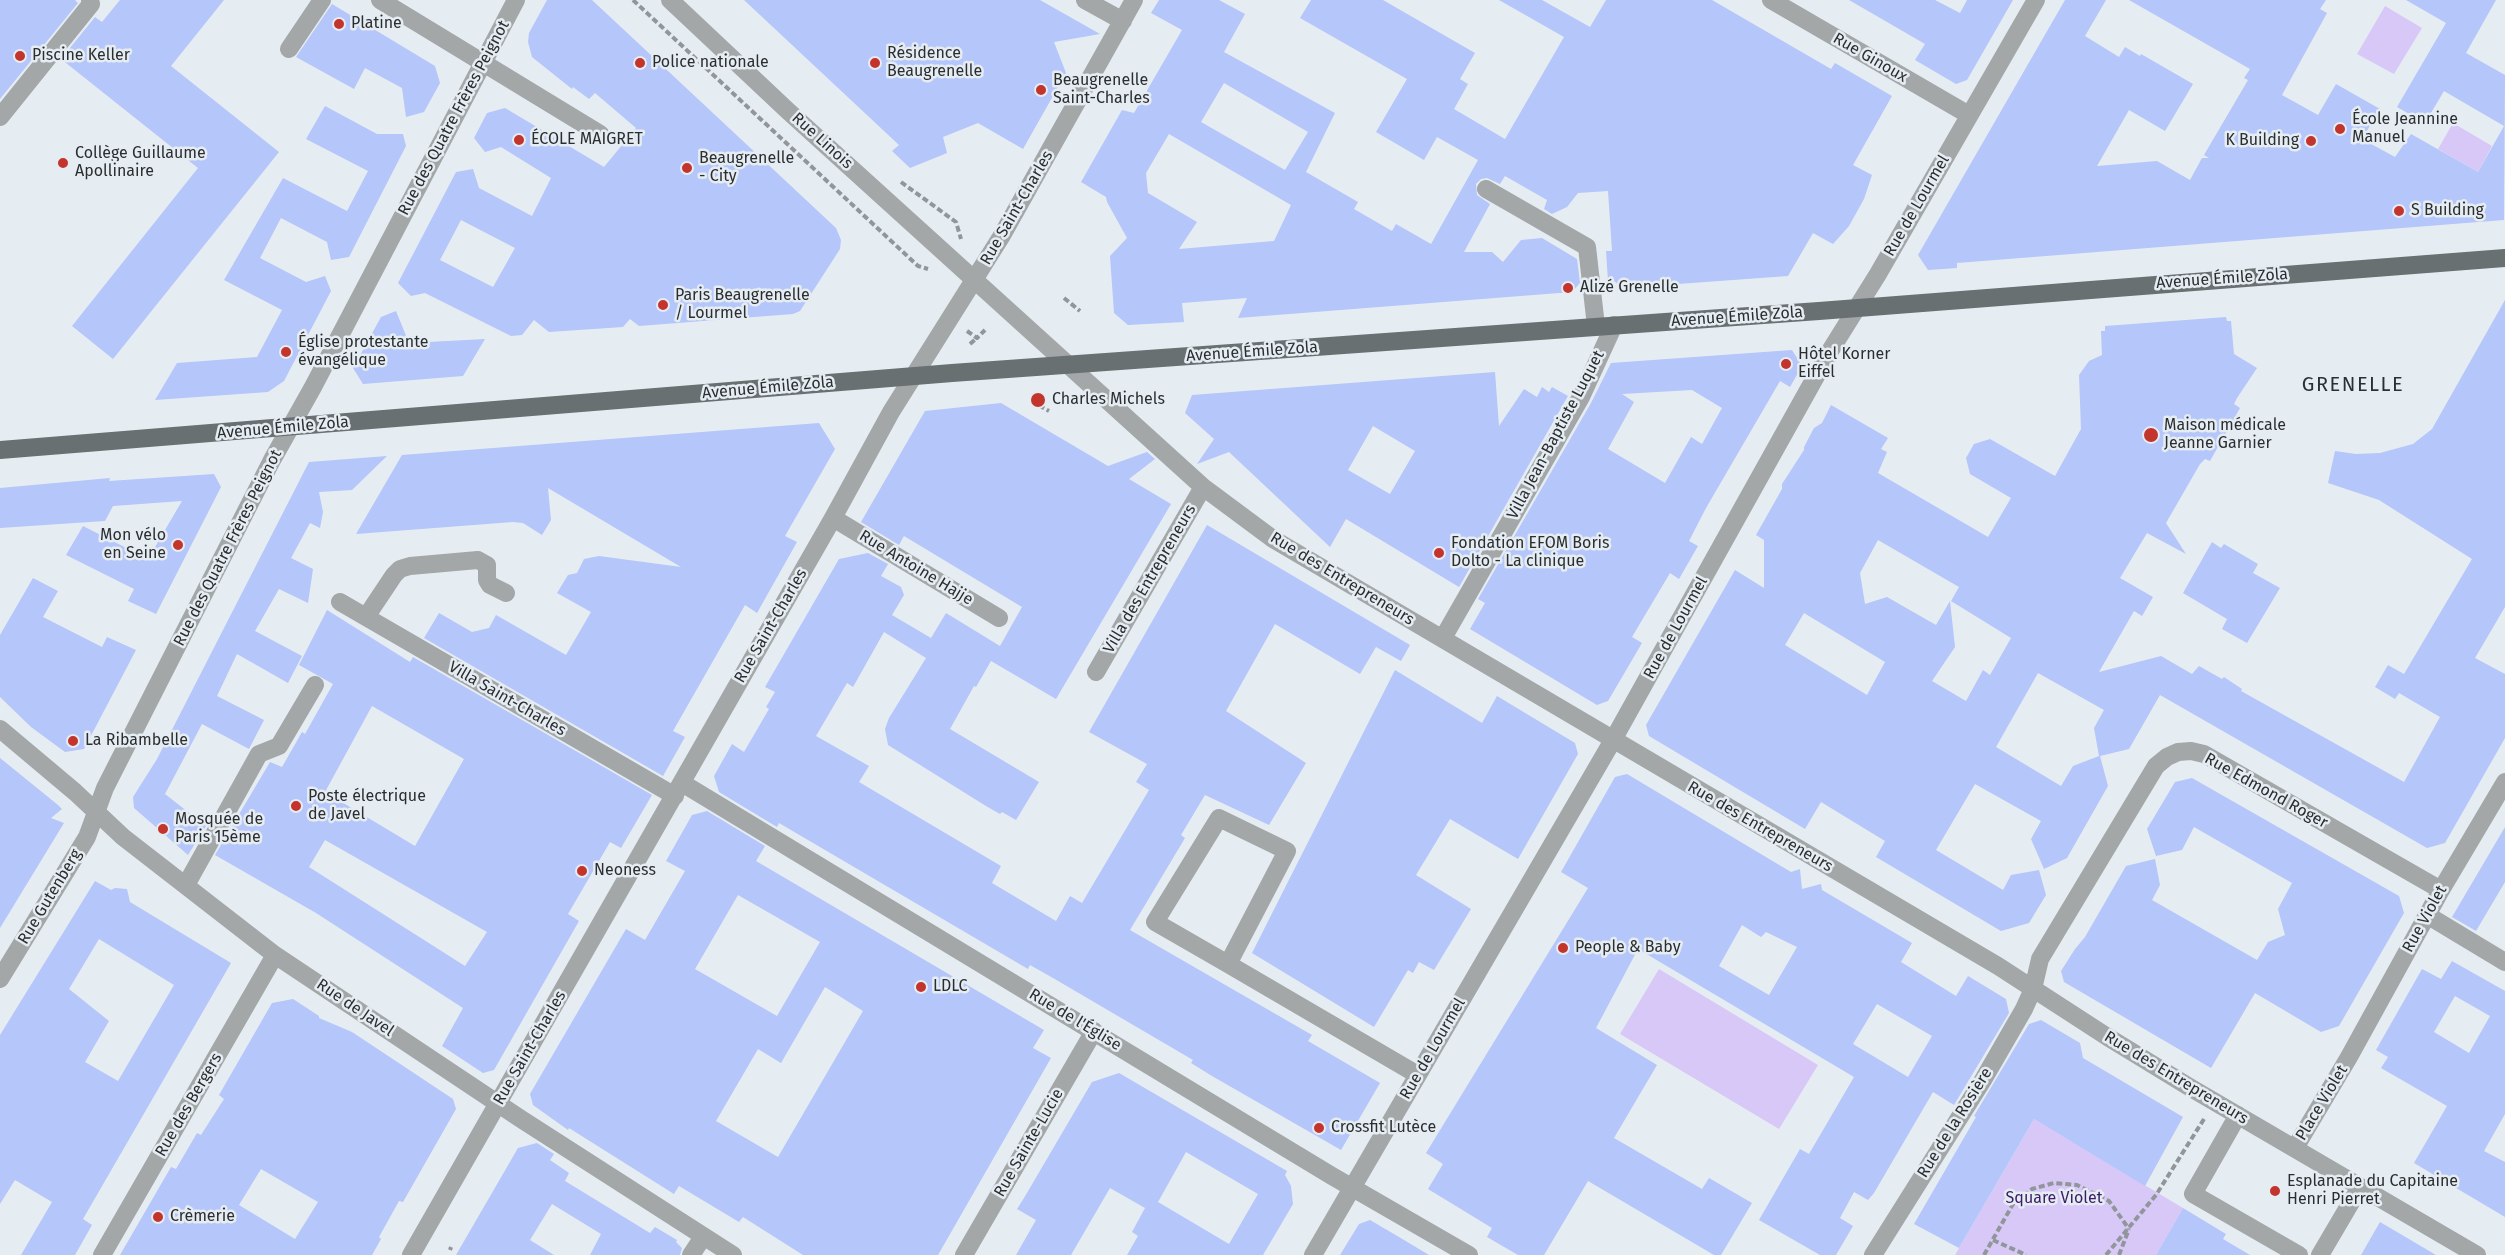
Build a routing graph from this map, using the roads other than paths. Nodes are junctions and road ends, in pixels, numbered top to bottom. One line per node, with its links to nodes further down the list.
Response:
1 (90, 0): 14 (street)
2 (322, 0): 11 (street)
3 (380, 0): 12 (street)
4 (516, 0): 12 (street, Rue des Quatre Frères Peignot)
5 (670, 0): 18 (street, Rue Linois)
6 (1085, 0): 10 (street)
7 (1134, 0): 10 (street, Rue Saint-Charles)
8 (1771, 0): 13 (street, Rue Ginoux)
9 (2036, 0): 13 (street, Rue de Lourmel)
10 (1123, 21): 18 (street, Rue Saint-Charles)
11 (289, 49)
12 (482, 63): 15 (street); 23 (street, Rue des Quatre Frères Peignot)
13 (1969, 115): 19 (street, Rue de Lourmel)
14 (0, 117)
15 (600, 134)
16 (1486, 189): 20 (street)
17 (2505, 258): 19 (main road, Avenue Émile Zola)
18 (975, 279): 21 (street, Rue Linois); 22 (street, Rue Saint-Charles)
19 (1857, 308): 20 (main road, Avenue Émile Zola); 35 (street, Rue de Lourmel)
20 (1605, 326): 21 (main road, Avenue Émile Zola); 31 (street, Villa Jean-Baptiste Luquet)
21 (1068, 364): 22 (main road, Avenue Émile Zola); 25 (street, Rue des Entrepreneurs)
22 (913, 376): 23 (main road, Avenue Émile Zola); 26 (street, Rue Saint-Charles)
23 (290, 428): 24 (main road, Avenue Émile Zola); 38 (street, Rue des Quatre Frères Peignot)
24 (0, 450)
25 (1203, 487): 31 (street, Rue des Entrepreneurs); 32 (street, Villa des Entrepreneurs)
26 (833, 518): 30 (street, Rue Antoine Hajje); 37 (street, Rue Saint-Charles)
27 (506, 593): 29 (street)
28 (340, 602): 29 (street, Villa Saint-Charles)
29 (366, 617): 37 (street, Villa Saint-Charles)
30 (999, 618)
31 (1443, 638): 35 (street, Rue des Entrepreneurs)
32 (1096, 672)
33 (315, 685): 39 (street)
34 (0, 729): 38 (street, Rue de Javel)
35 (1613, 740): 46 (street, Rue des Entrepreneurs); 49 (street, Rue de Lourmel)
36 (2505, 782): 40 (street, Rue Violet)
37 (678, 789): 47 (street, Rue de l'Église); 50 (street, Rue Saint-Charles)
38 (96, 812): 39 (street, Rue de Javel); 45 (street, Rue Gutenberg)
39 (186, 885): 42 (street, Rue de Javel)
40 (2441, 890): 41 (street, Rue Violet); 46 (street, Rue Edmond Roger)
41 (2427, 915): 43 (street); 48 (street, Rue Violet)
42 (275, 955): 50 (street, Rue de Javel); 58 (street, Rue des Bergers)
43 (2505, 962)
44 (1228, 964): 44 (street); 49 (street)
45 (0, 979)
46 (2033, 990): 51 (street, Rue des Entrepreneurs); 64 (street, Rue de la Rosière)
47 (1094, 1031): 54 (street, Rue de l'Église); 61 (street, Rue Sainte-Lucie)
48 (2349, 1057): 52 (street, Place Violet)
49 (1418, 1076): 54 (street, Rue de Lourmel)
50 (498, 1104): 55 (street, Rue de Javel); 57 (street, Rue Saint-Charles)
51 (2238, 1115): 52 (street, Rue des Entrepreneurs); 65 (street)
52 (2295, 1148): 53 (street, Rue des Entrepreneurs)
53 (2360, 1187): 56 (street, Rue des Entrepreneurs); 66 (street)
54 (1352, 1188): 62 (street, Rue de Lourmel); 63 (street, Rue de l'Église)
55 (703, 1237): 59 (street); 60 (street, Rue de Javel)
56 (2466, 1252)
57 (417, 1253)
58 (102, 1255)
59 (691, 1255)
60 (733, 1255)
61 (964, 1255)
62 (1313, 1255)
63 (1468, 1255)
64 (1873, 1255)
65 (2299, 1255)
66 (2320, 1255)

